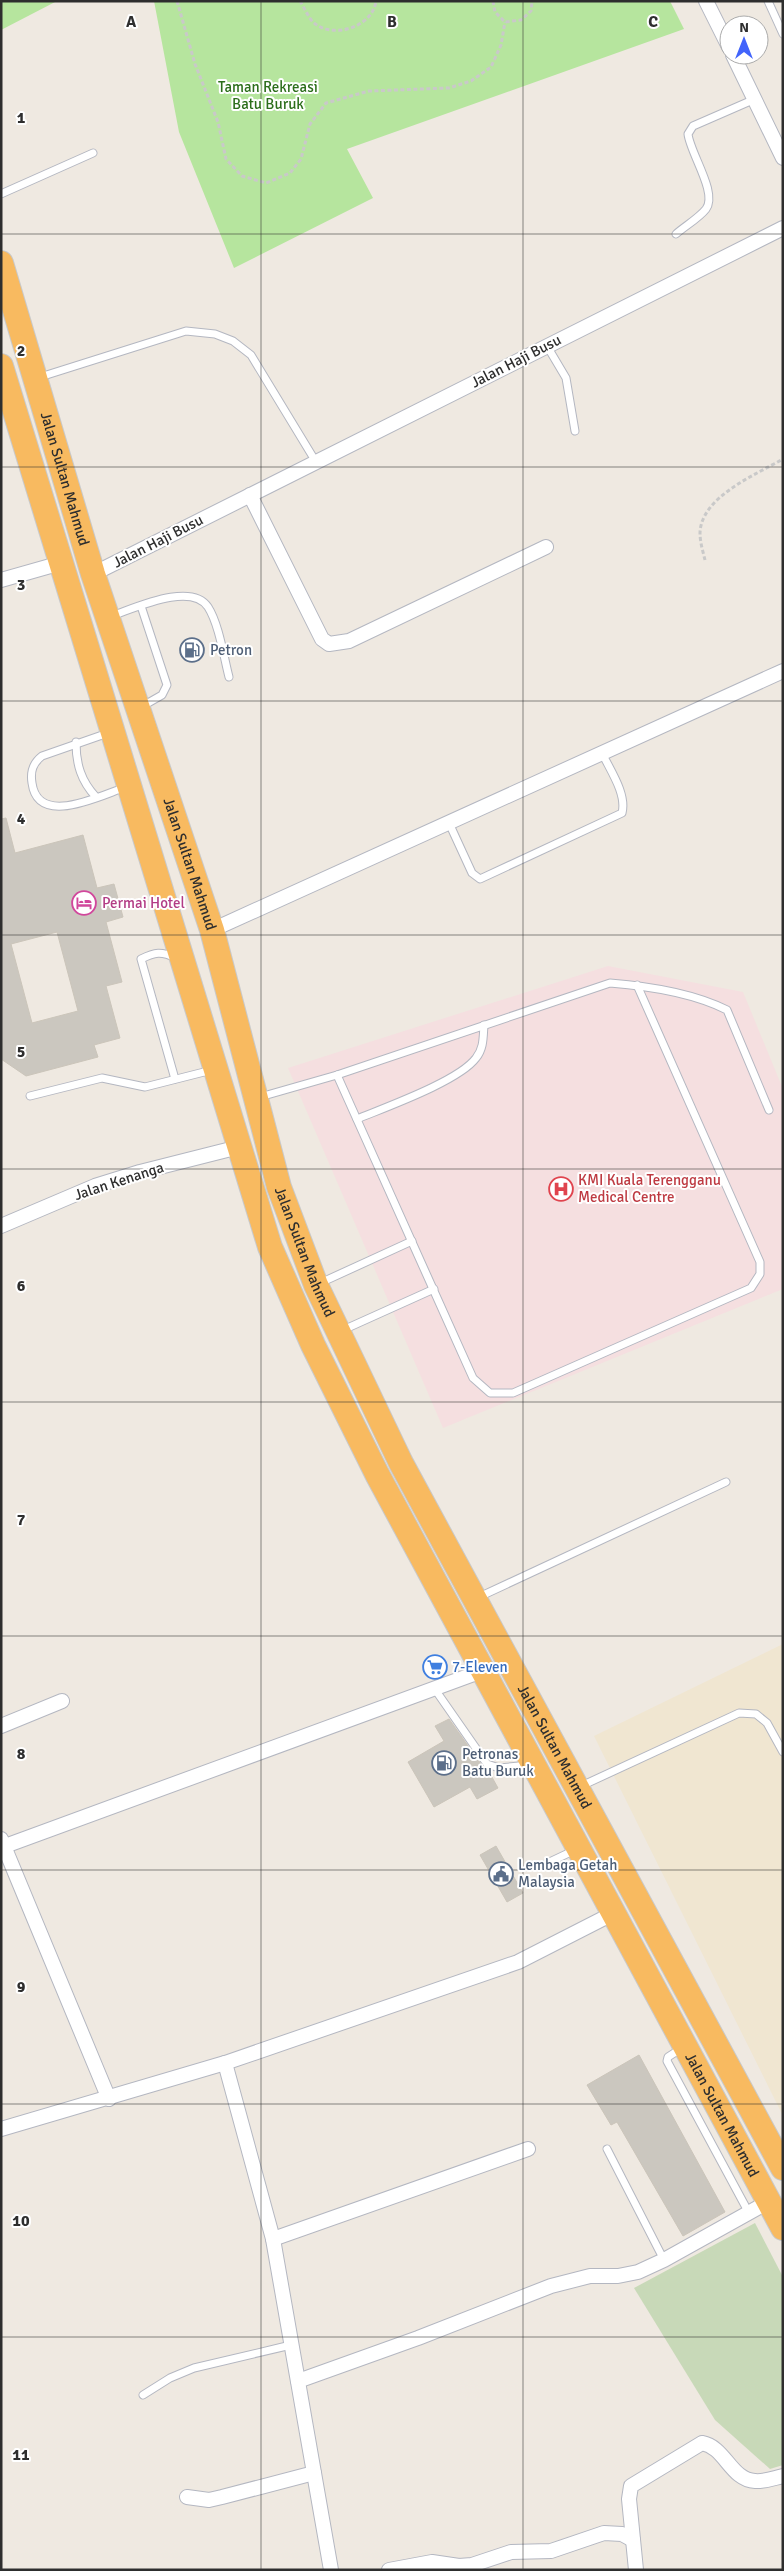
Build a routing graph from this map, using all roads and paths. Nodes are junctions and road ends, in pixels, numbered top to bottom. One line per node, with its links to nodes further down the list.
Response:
1 (178, 1): 8 (path)
2 (300, 1): 3 (path)
3 (376, 1)
4 (493, 1): 8 (path)
5 (532, 1): 8 (path)
6 (706, 1): 9 (street)
7 (768, 1): 10 (lane)
8 (505, 22)
9 (719, 27)
10 (783, 34)
11 (738, 65): 12 (street)
12 (756, 99): 14 (street); 17 (lane)
13 (92, 153): 15 (lane)
14 (783, 158)
15 (1, 194)
16 (783, 228): 19 (street, Jalan Haji Busu)
17 (676, 234)
18 (1, 263): 21 (highway, Jalan Sultan Mahmud)
19 (547, 346): 23 (lane); 25 (street, Jalan Haji Busu)
20 (1, 366): 22 (highway, Jalan Sultan Mahmud)
21 (35, 378): 25 (lane); 30 (highway, Jalan Sultan Mahmud)
22 (5, 394): 29 (highway, Jalan Sultan Mahmud)
23 (575, 431)
24 (783, 459): 28 (path)
25 (316, 462): 26 (street, Jalan Haji Busu)
26 (250, 495): 27 (street); 30 (street, Jalan Haji Busu)
27 (546, 548)
28 (704, 560)
29 (61, 563): 31 (street); 37 (highway, Jalan Sultan Mahmud)
30 (93, 574): 33 (highway, Jalan Sultan Mahmud)
31 (1, 580)
32 (141, 606): 33 (lane); 35 (lane); 36 (lane)
33 (108, 617): 36 (highway, Jalan Sultan Mahmud)
34 (783, 671): 39 (street)
35 (229, 677)
36 (138, 708): 43 (highway, Jalan Sultan Mahmud)
37 (113, 732): 38 (lane); 40 (highway, Jalan Sultan Mahmud)
38 (76, 742): 41 (lane); 41 (lane)
39 (602, 753): 42 (street); 42 (lane)
40 (128, 786): 41 (lane); 44 (highway, Jalan Sultan Mahmud)
41 (96, 797)
42 (448, 823): 43 (street)
43 (212, 930): 51 (highway, Jalan Sultan Mahmud)
44 (183, 962): 47 (highway, Jalan Sultan Mahmud); 49 (lane)
45 (637, 985): 46 (lane); 52 (lane); 58 (lane)
46 (484, 1025): 48 (lane); 53 (lane)
47 (215, 1069): 49 (lane); 54 (highway, Jalan Sultan Mahmud)
48 (337, 1075): 51 (lane); 53 (lane)
49 (175, 1079): 50 (lane)
50 (30, 1096)
51 (255, 1099): 57 (highway, Jalan Sultan Mahmud)
52 (769, 1110)
53 (357, 1120): 56 (lane)
54 (239, 1147): 55 (street, Jalan Kenanga); 62 (highway, Jalan Sultan Mahmud)
55 (1, 1226)
56 (412, 1241): 57 (lane); 58 (lane)
57 (316, 1285): 59 (highway, Jalan Sultan Mahmud)
58 (434, 1289): 59 (lane)
59 (337, 1332): 61 (highway, Jalan Sultan Mahmud)
60 (726, 1482): 61 (lane)
61 (474, 1599): 68 (highway, Jalan Sultan Mahmud)
62 (482, 1671): 63 (street); 67 (highway, Jalan Sultan Mahmud)
63 (434, 1688): 67 (lane); 69 (street)
64 (62, 1701): 65 (street)
65 (1, 1726)
66 (783, 1752): 68 (lane)
67 (533, 1764): 70 (highway, Jalan Sultan Mahmud)
68 (576, 1788): 78 (highway, Jalan Sultan Mahmud)
69 (3, 1842): 74 (street)
70 (578, 1848): 71 (lane); 72 (highway, Jalan Sultan Mahmud)
71 (539, 1867)
72 (614, 1913): 73 (street); 79 (highway, Jalan Sultan Mahmud)
73 (225, 2063): 74 (street); 81 (street)
74 (109, 2099): 75 (street)
75 (1, 2129)
76 (528, 2149): 81 (street)
77 (607, 2149): 82 (lane)
78 (783, 2168)
79 (758, 2207): 80 (highway, Jalan Sultan Mahmud); 82 (street)
80 (783, 2228)
81 (272, 2239): 83 (street)
82 (664, 2260): 84 (street)
83 (291, 2345): 84 (street); 85 (lane)
84 (298, 2381): 86 (street)
85 (143, 2395)
86 (314, 2473): 88 (street); 90 (street)
87 (783, 2476): 89 (street)
88 (187, 2497)
89 (633, 2540): 91 (street); 92 (street)
90 (331, 2570)
91 (389, 2570)
92 (636, 2570)

